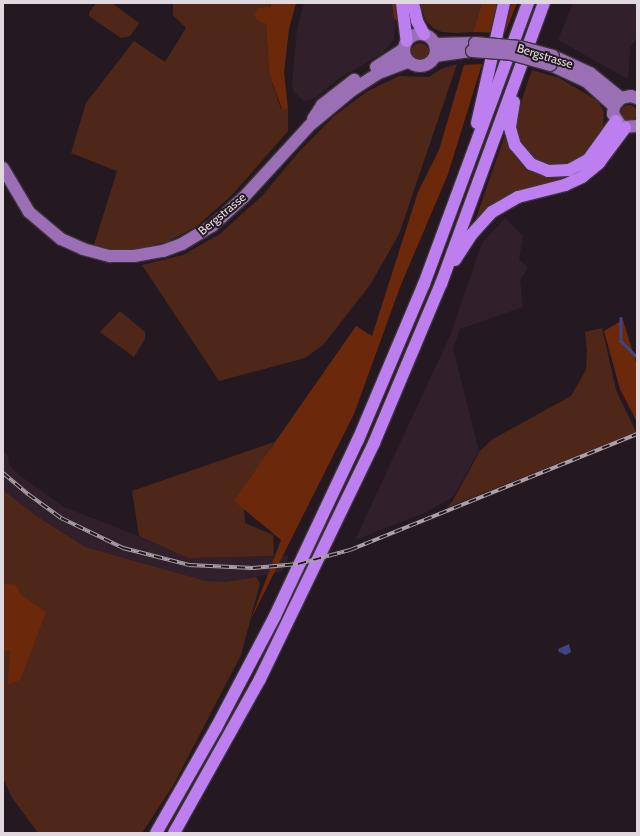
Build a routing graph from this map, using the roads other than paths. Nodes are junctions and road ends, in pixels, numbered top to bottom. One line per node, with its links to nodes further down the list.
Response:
1 (402, 3): 8 (highway)
2 (413, 3): 6 (highway)
3 (504, 3): 18 (highway)
4 (528, 3): 18 (highway)
5 (544, 3): 12 (highway)
6 (424, 34): 7 (main road); 8 (main road, Bergstrasse)
7 (435, 44): 9 (main road, Bergstrasse); 10 (main road)
8 (405, 45): 11 (main road); 16 (main road, Bergstrasse)
9 (473, 47): 10 (main road, Bergstrasse); 14 (main road, Bergstrasse, bridge)
10 (436, 56): 11 (main road, Bergstrasse)
11 (408, 62): 16 (main road, Bergstrasse)
12 (519, 71): 15 (highway); 19 (highway)
13 (637, 98): 14 (main road)
14 (617, 102): 15 (main road)
15 (626, 125): 19 (highway)
16 (309, 126): 17 (main road, Bergstrasse)
17 (3, 168)
18 (462, 182): 20 (highway)
19 (441, 284): 21 (highway)
20 (156, 833)
21 (174, 833)

